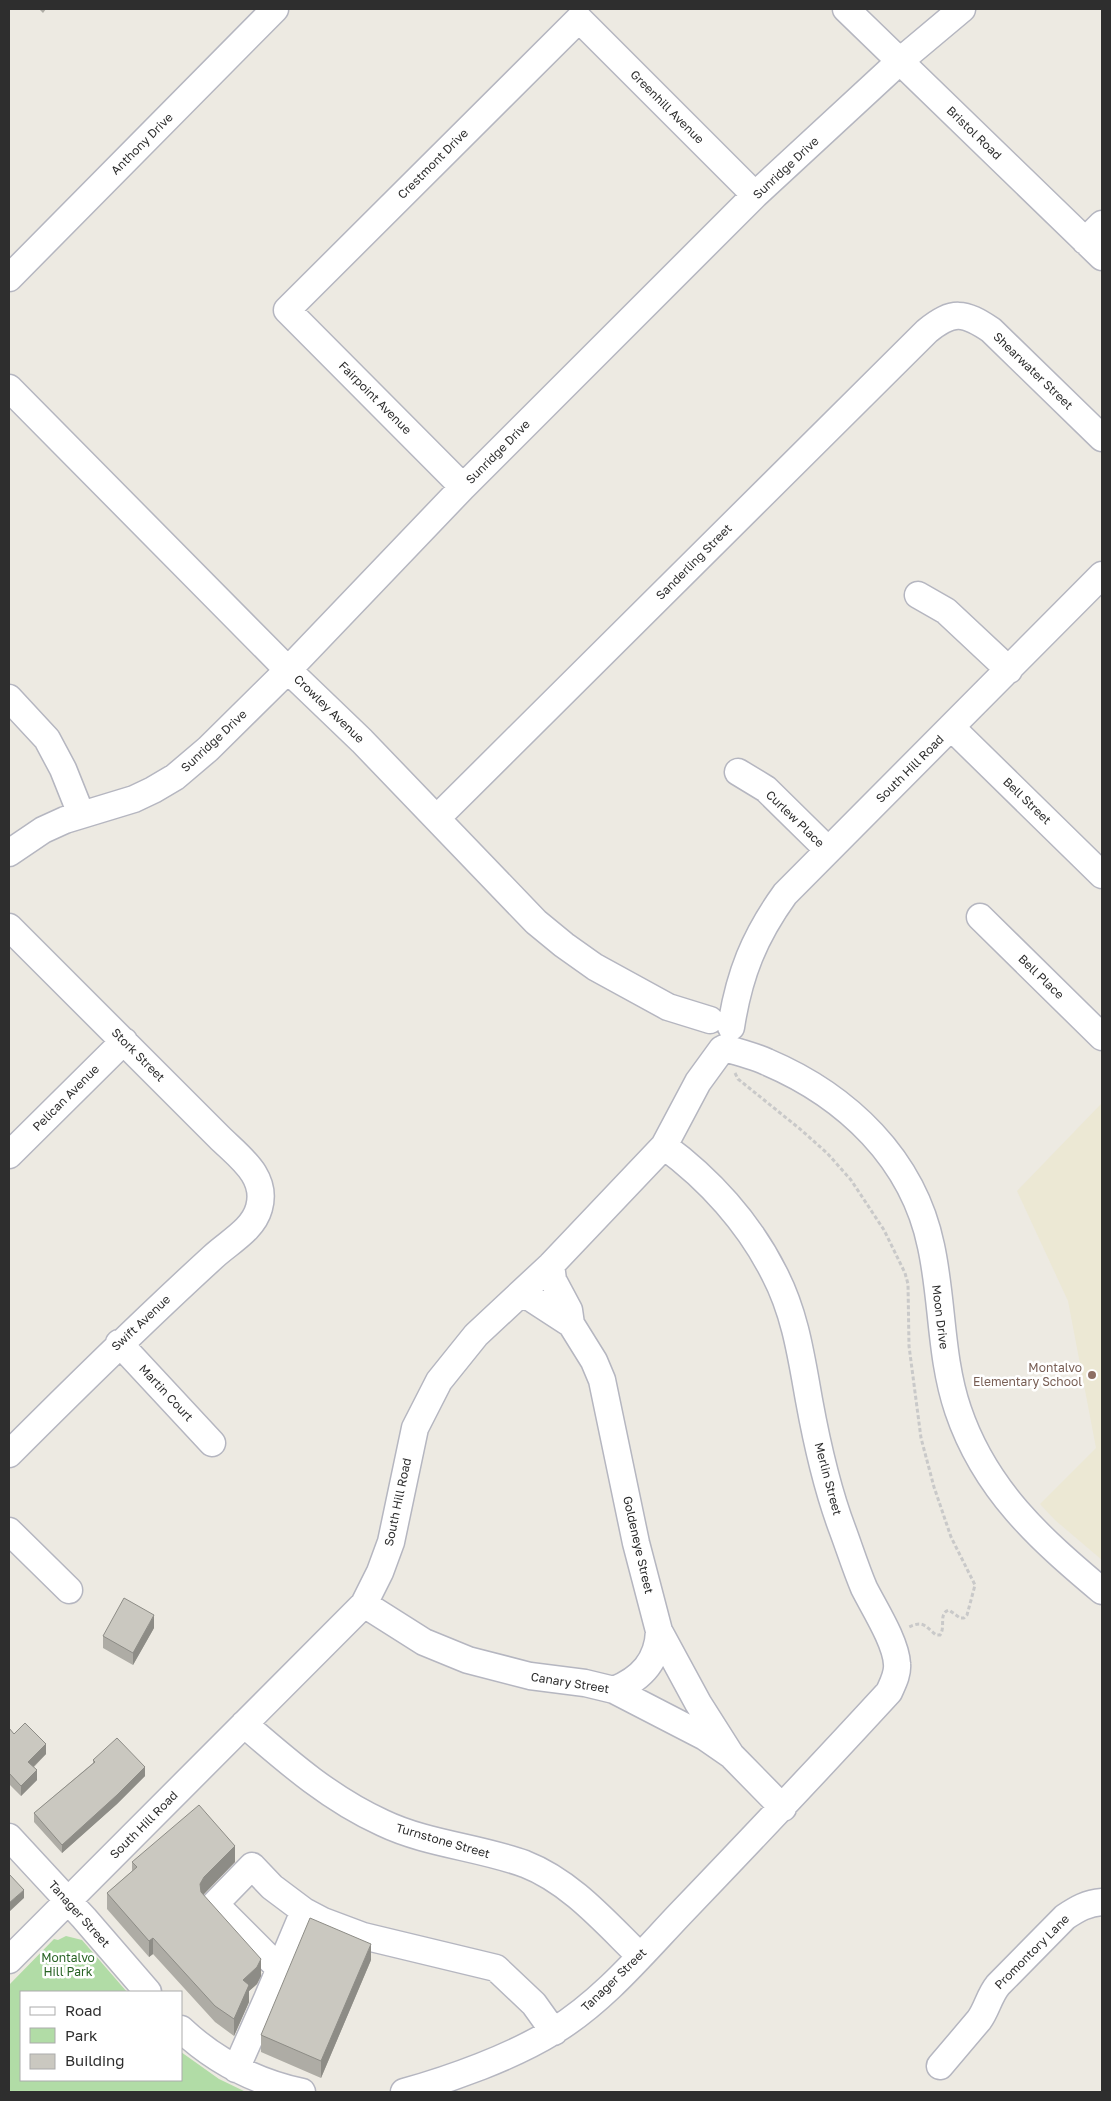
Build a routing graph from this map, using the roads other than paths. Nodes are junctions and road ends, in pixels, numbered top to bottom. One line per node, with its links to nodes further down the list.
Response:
1 (275, 9): 8 (street, Anthony Drive)
2 (846, 9): 5 (street, Bristol Road)
3 (962, 9): 5 (street, Sunridge Drive)
4 (579, 19): 6 (street, Greenhill Avenue); 9 (street, Crestmont Drive)
5 (900, 62): 6 (street, Sunridge Drive); 7 (street, Bristol Road)
6 (755, 196): 13 (street, Sunridge Drive)
7 (1097, 240)
8 (9, 278)
9 (287, 310): 13 (street, Fairpoint Avenue)
10 (956, 315): 12 (street, Shearwater Street); 22 (street, Sanderling Street)
11 (9, 388): 16 (street, Crowley Avenue)
12 (1102, 438)
13 (463, 487): 16 (street, Sunridge Drive)
14 (1102, 575): 17 (street, South Hill Road)
15 (918, 595): 17 (street)
16 (288, 670): 21 (street, Sunridge Drive); 22 (street, Crowley Avenue)
17 (1008, 670): 19 (street, South Hill Road)
18 (9, 698): 21 (street)
19 (951, 727): 23 (street, South Hill Road); 25 (street, Bell Street)
20 (738, 772): 23 (street, Curlew Place)
21 (81, 814): 24 (street, Sunridge Drive)
22 (437, 818): 28 (street, Crowley Avenue)
23 (828, 850): 28 (street, South Hill Road)
24 (9, 853)
25 (1102, 875)
26 (980, 917): 29 (street, Bell Place)
27 (9, 928): 30 (street, Stork Street)
28 (719, 1038): 31 (street, South Hill Road); 42 (street, Moon Drive)
29 (1102, 1038)
30 (124, 1041): 32 (street, Pelican Avenue); 33 (street, Stork Street)
31 (664, 1146): 34 (street, South Hill Road); 48 (street, Merlin Street)
32 (9, 1155)
33 (260, 1188): 37 (street, Swift Avenue)
34 (551, 1265): 35 (street, South Hill Road); 36 (street, Goldeneye Street)
35 (520, 1295): 36 (street, Goldeneye Street); 43 (street, South Hill Road)
36 (571, 1324): 44 (street, Goldeneye Street)
37 (120, 1343): 38 (street, Martin Court); 39 (street, Swift Avenue)
38 (212, 1443)
39 (9, 1454)
40 (9, 1531): 41 (street)
41 (69, 1590)
42 (1102, 1591)
43 (364, 1604): 45 (street, Canary Street); 46 (street, South Hill Road)
44 (660, 1631): 45 (street); 47 (street, Goldeneye Street)
45 (614, 1690): 47 (street, Canary Street)
46 (244, 1724): 50 (street, South Hill Road); 53 (street, Turnstone Street)
47 (731, 1755): 48 (street, Canary Street)
48 (783, 1808): 53 (street, Tanager Street)
49 (9, 1837): 50 (street, Tanager Street)
50 (68, 1901): 54 (street, South Hill Road); 56 (street, Tanager Street)
51 (1102, 1902): 59 (street, Promontory Lane)
52 (304, 1911): 55 (street); 55 (street); 58 (street)
53 (640, 1956): 58 (street, Tanager Street)
54 (9, 1960)
55 (280, 1969): 60 (street)
56 (147, 1991)
57 (182, 2030): 60 (street)
58 (554, 2032): 62 (street, Tanager Street)
59 (940, 2066)
60 (236, 2068): 61 (street)
61 (302, 2092)
62 (404, 2092)

